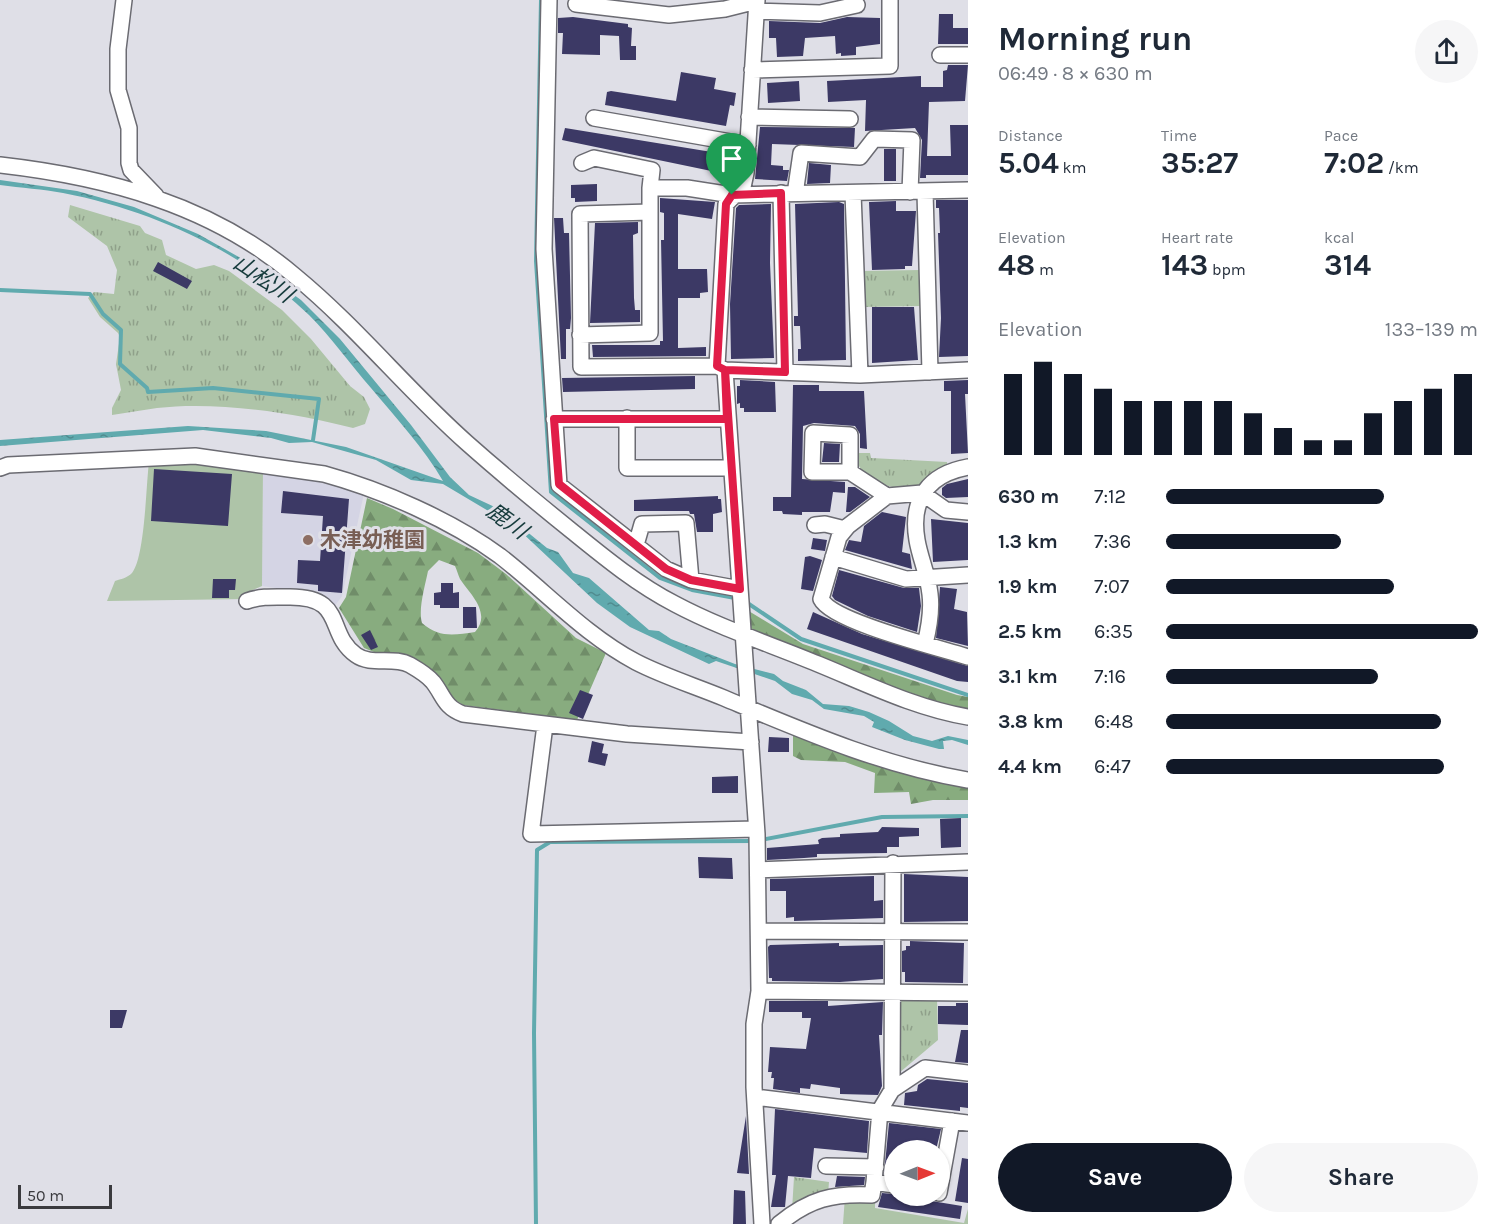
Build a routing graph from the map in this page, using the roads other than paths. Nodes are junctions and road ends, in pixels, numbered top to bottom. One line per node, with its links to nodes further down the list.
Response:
1 (124, 0): 22 (street)
2 (549, 0): 31 (street)
3 (890, 0): 9 (street)
4 (576, 4): 5 (street)
5 (757, 4): 6 (street); 9 (street)
6 (857, 5)
7 (940, 55): 8 (street)
8 (968, 55)
9 (752, 70): 10 (street)
10 (749, 117): 12 (street); 13 (street)
11 (594, 118): 13 (street)
12 (850, 119)
13 (748, 145): 21 (street)
14 (582, 163): 16 (street)
15 (0, 165): 22 (street)
16 (650, 188): 21 (street); 23 (street)
17 (968, 190): 18 (street)
18 (918, 192): 19 (street); 20 (street); 28 (street)
19 (853, 193): 20 (street); 29 (street)
20 (788, 194): 21 (street); 27 (street)
21 (732, 195): 25 (street)
22 (158, 198): 49 (street)
23 (650, 212): 24 (street); 24 (street)
24 (580, 335): 25 (street)
25 (721, 368): 27 (street); 32 (street)
26 (968, 370): 28 (street)
27 (785, 372): 29 (street)
28 (930, 372): 29 (street)
29 (860, 375)
30 (627, 418): 31 (street); 32 (street); 35 (street)
31 (554, 419): 42 (street)
32 (727, 419): 35 (street)
33 (968, 467): 37 (street)
34 (0, 468): 52 (street)
35 (731, 468): 47 (street)
36 (850, 472): 38 (street)
37 (922, 493): 38 (street); 39 (street); 45 (street)
38 (887, 496): 41 (street)
39 (968, 512)
40 (815, 525): 41 (street)
41 (845, 529): 43 (street)
42 (636, 546): 46 (street); 46 (street)
43 (833, 557): 45 (street); 50 (street)
44 (968, 575): 45 (street)
45 (927, 577): 50 (street)
46 (691, 580): 47 (street)
47 (740, 589): 49 (street)
48 (247, 601): 54 (street)
49 (744, 639): 52 (street); 53 (street)
50 (925, 644): 51 (street)
51 (968, 657)
52 (747, 702): 55 (street); 56 (street)
53 (968, 717)
54 (545, 725): 55 (street); 57 (street)
55 (751, 742): 57 (street)
56 (968, 780)
57 (757, 837): 60 (street)
58 (968, 862): 59 (street)
59 (893, 863): 60 (street); 62 (street)
60 (758, 870): 61 (street)
61 (759, 931): 62 (street); 64 (street)
62 (893, 931): 63 (street); 65 (street)
63 (968, 932)
64 (759, 991): 65 (street); 69 (street)
65 (892, 992): 66 (street); 68 (street)
66 (968, 993)
67 (968, 1073): 68 (street)
68 (892, 1090): 70 (street)
69 (755, 1097): 70 (street); 77 (street)
70 (880, 1110): 71 (street); 75 (street)
71 (952, 1121): 72 (street); 73 (street)
72 (968, 1123)
73 (949, 1140)
74 (826, 1166): 75 (street)
75 (875, 1174): 76 (street); 78 (street)
76 (884, 1179)
77 (762, 1224)
78 (779, 1224)

